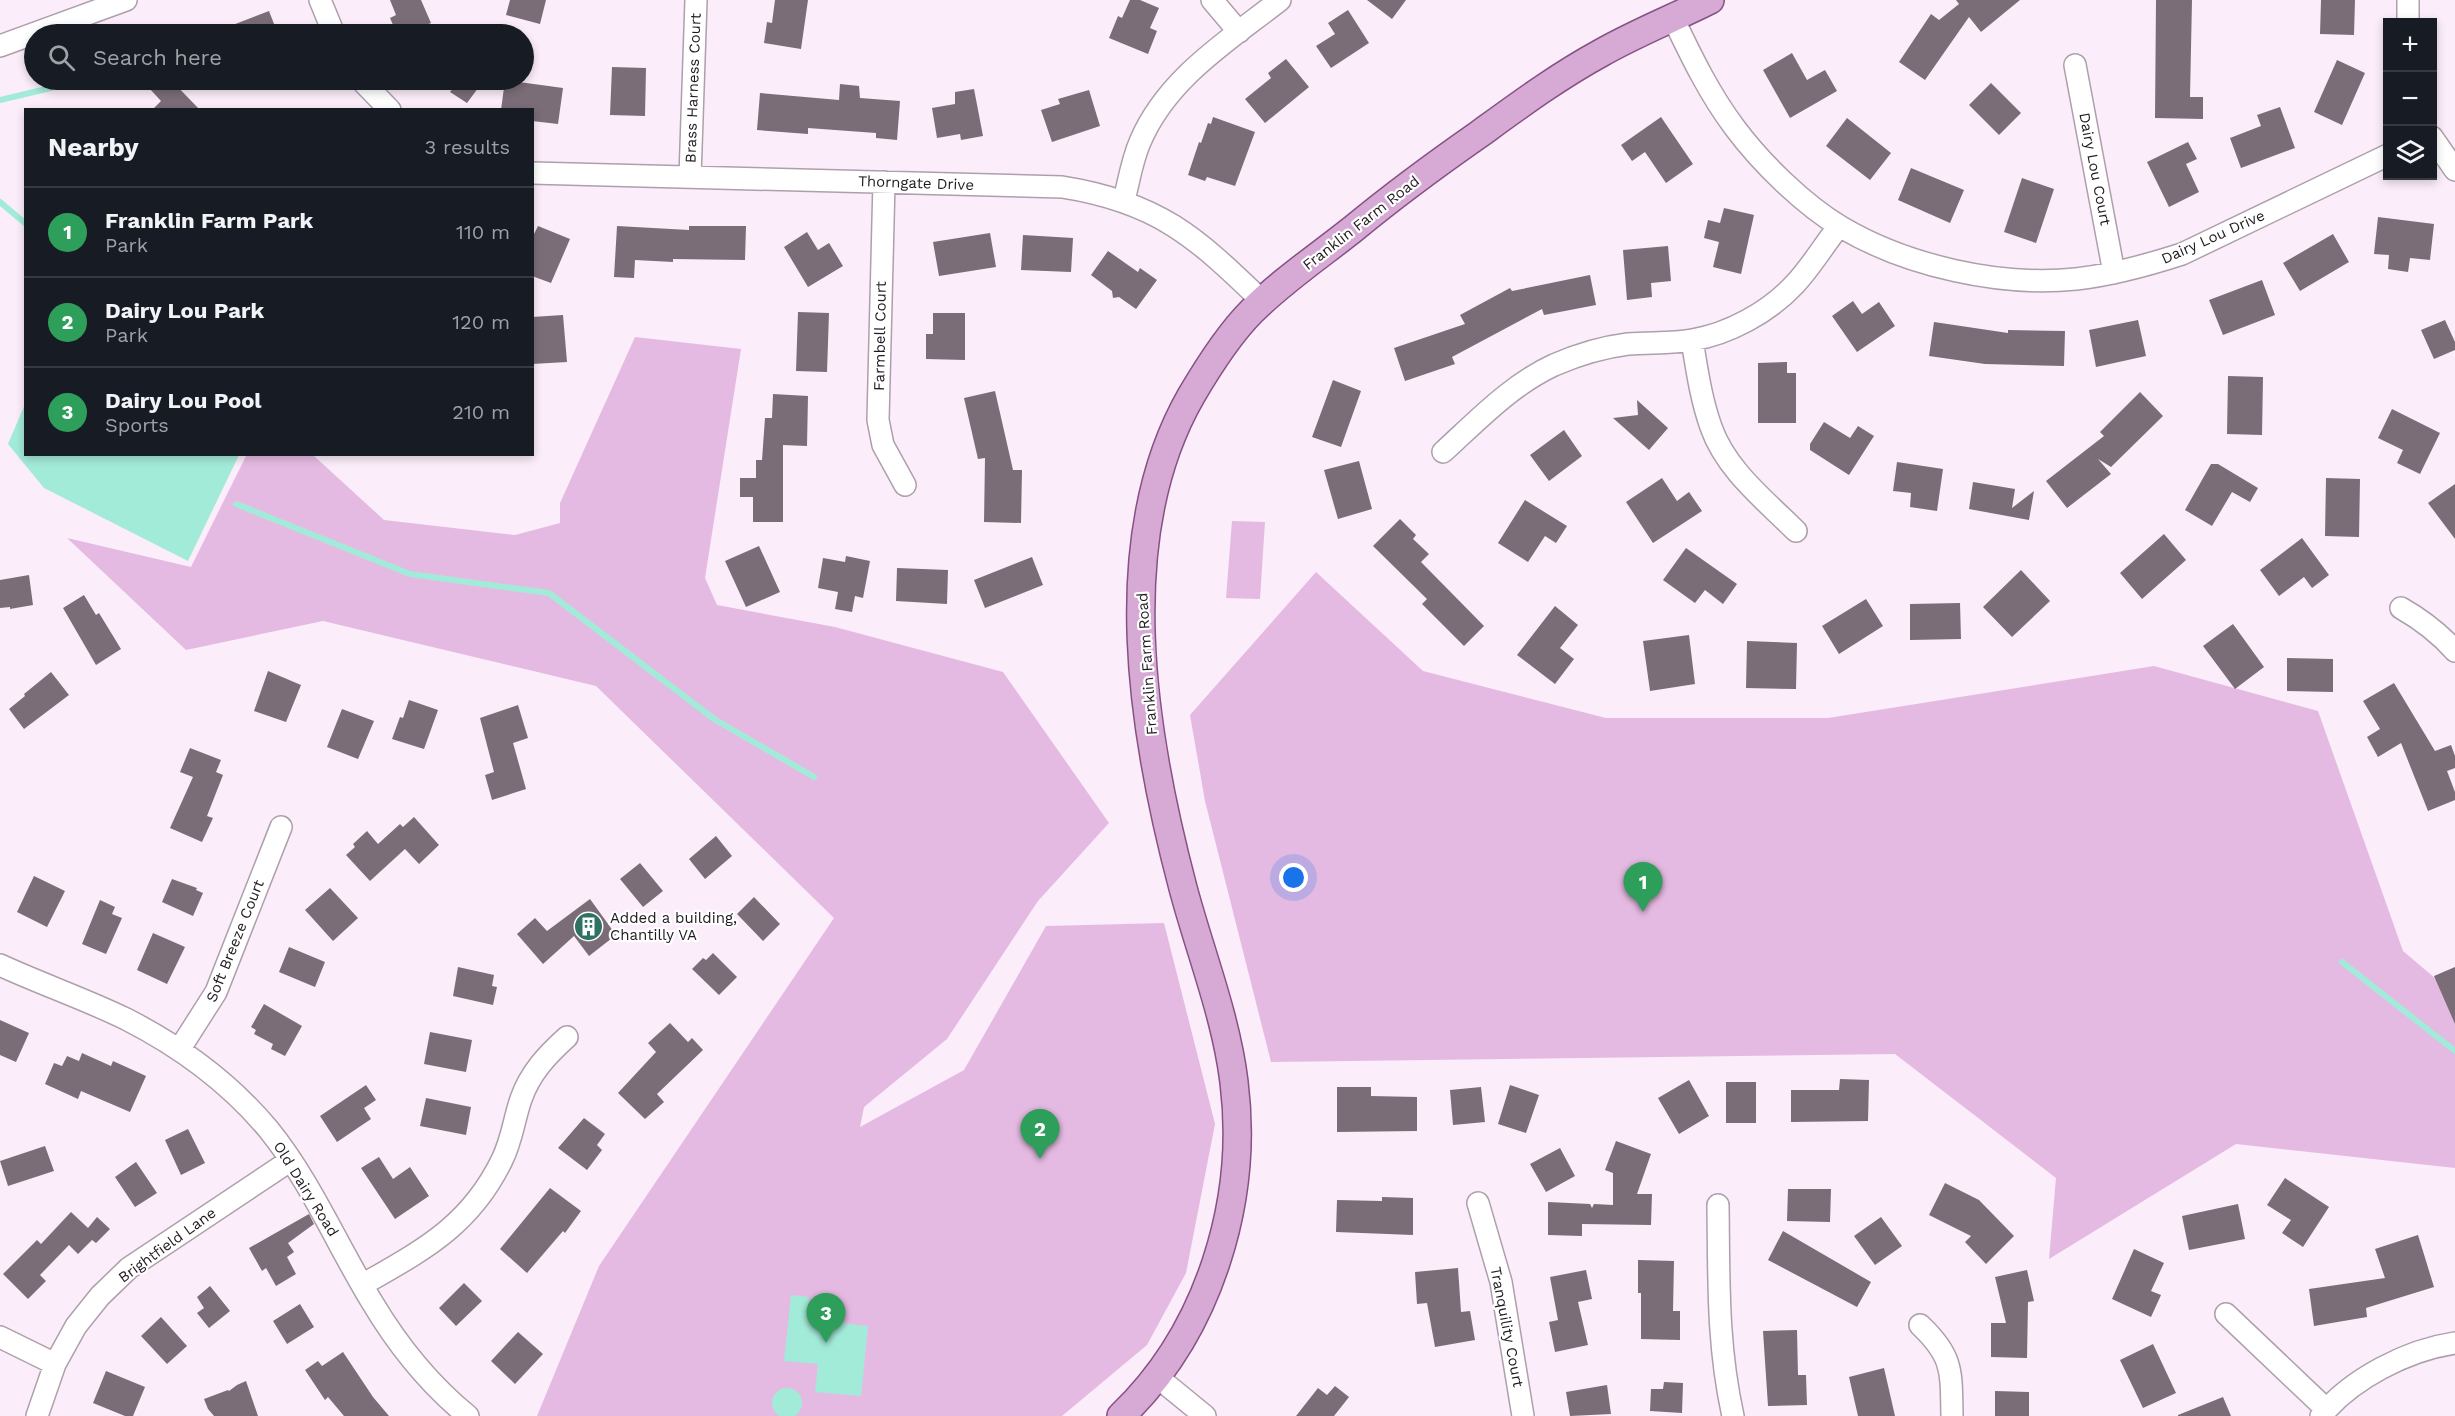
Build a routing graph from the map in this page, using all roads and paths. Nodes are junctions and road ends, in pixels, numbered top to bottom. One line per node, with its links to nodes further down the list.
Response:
1 (126, 0): 10 (street)
2 (320, 0): 11 (street)
3 (696, 0): 22 (street, Brass Harness Court)
4 (1212, 0): 12 (street)
5 (1280, 0): 12 (street)
6 (1710, 0): 8 (main road, Franklin Farm Road)
7 (2408, 0): 9 (street)
8 (1673, 18): 25 (street, Dairy Lou Drive); 27 (main road, Franklin Farm Road)
9 (2408, 18)
10 (60, 24)
11 (330, 24)
12 (1239, 32): 24 (street)
13 (24, 37): 14 (street)
14 (0, 46)
15 (2075, 65): 26 (street, Dairy Lou Court)
16 (371, 90): 17 (street)
17 (388, 108)
18 (2437, 143): 20 (street)
19 (2383, 157): 26 (street, Dairy Lou Drive)
20 (2455, 170)
21 (534, 173): 22 (street, Thorngate Drive)
22 (690, 177): 23 (street, Thorngate Drive)
23 (884, 182): 24 (street, Thorngate Drive); 30 (street, Farmbell Court)
24 (1124, 200): 27 (street, Thorngate Drive)
25 (1839, 226): 26 (street, Dairy Lou Drive); 28 (street)
26 (2114, 273)
27 (1263, 302): 47 (main road, Franklin Farm Road)
28 (1692, 340): 29 (street); 31 (street)
29 (1443, 452)
30 (904, 485)
31 (1796, 531)
32 (2401, 608): 33 (street)
33 (2455, 651)
34 (281, 827): 37 (street, Soft Breeze Court)
35 (0, 965): 37 (street, Old Dairy Road)
36 (567, 1037): 41 (street)
37 (179, 1050): 38 (street, Old Dairy Road)
38 (291, 1160): 41 (street, Old Dairy Road); 46 (street, Brightfield Lane)
39 (1478, 1203): 53 (street, Tranquility Court)
40 (1718, 1205): 54 (street)
41 (362, 1285): 50 (street, Old Dairy Road)
42 (2226, 1314): 48 (street)
43 (1920, 1325): 55 (street)
44 (0, 1337): 46 (street)
45 (2455, 1343): 48 (street)
46 (55, 1364): 49 (street, Brightfield Lane)
47 (1156, 1376): 51 (main road, Franklin Farm Road); 52 (street)
48 (2323, 1413)
49 (37, 1416)
50 (468, 1416)
51 (1121, 1416)
52 (1205, 1416)
53 (1523, 1416)
54 (1733, 1416)
55 (1952, 1416)

